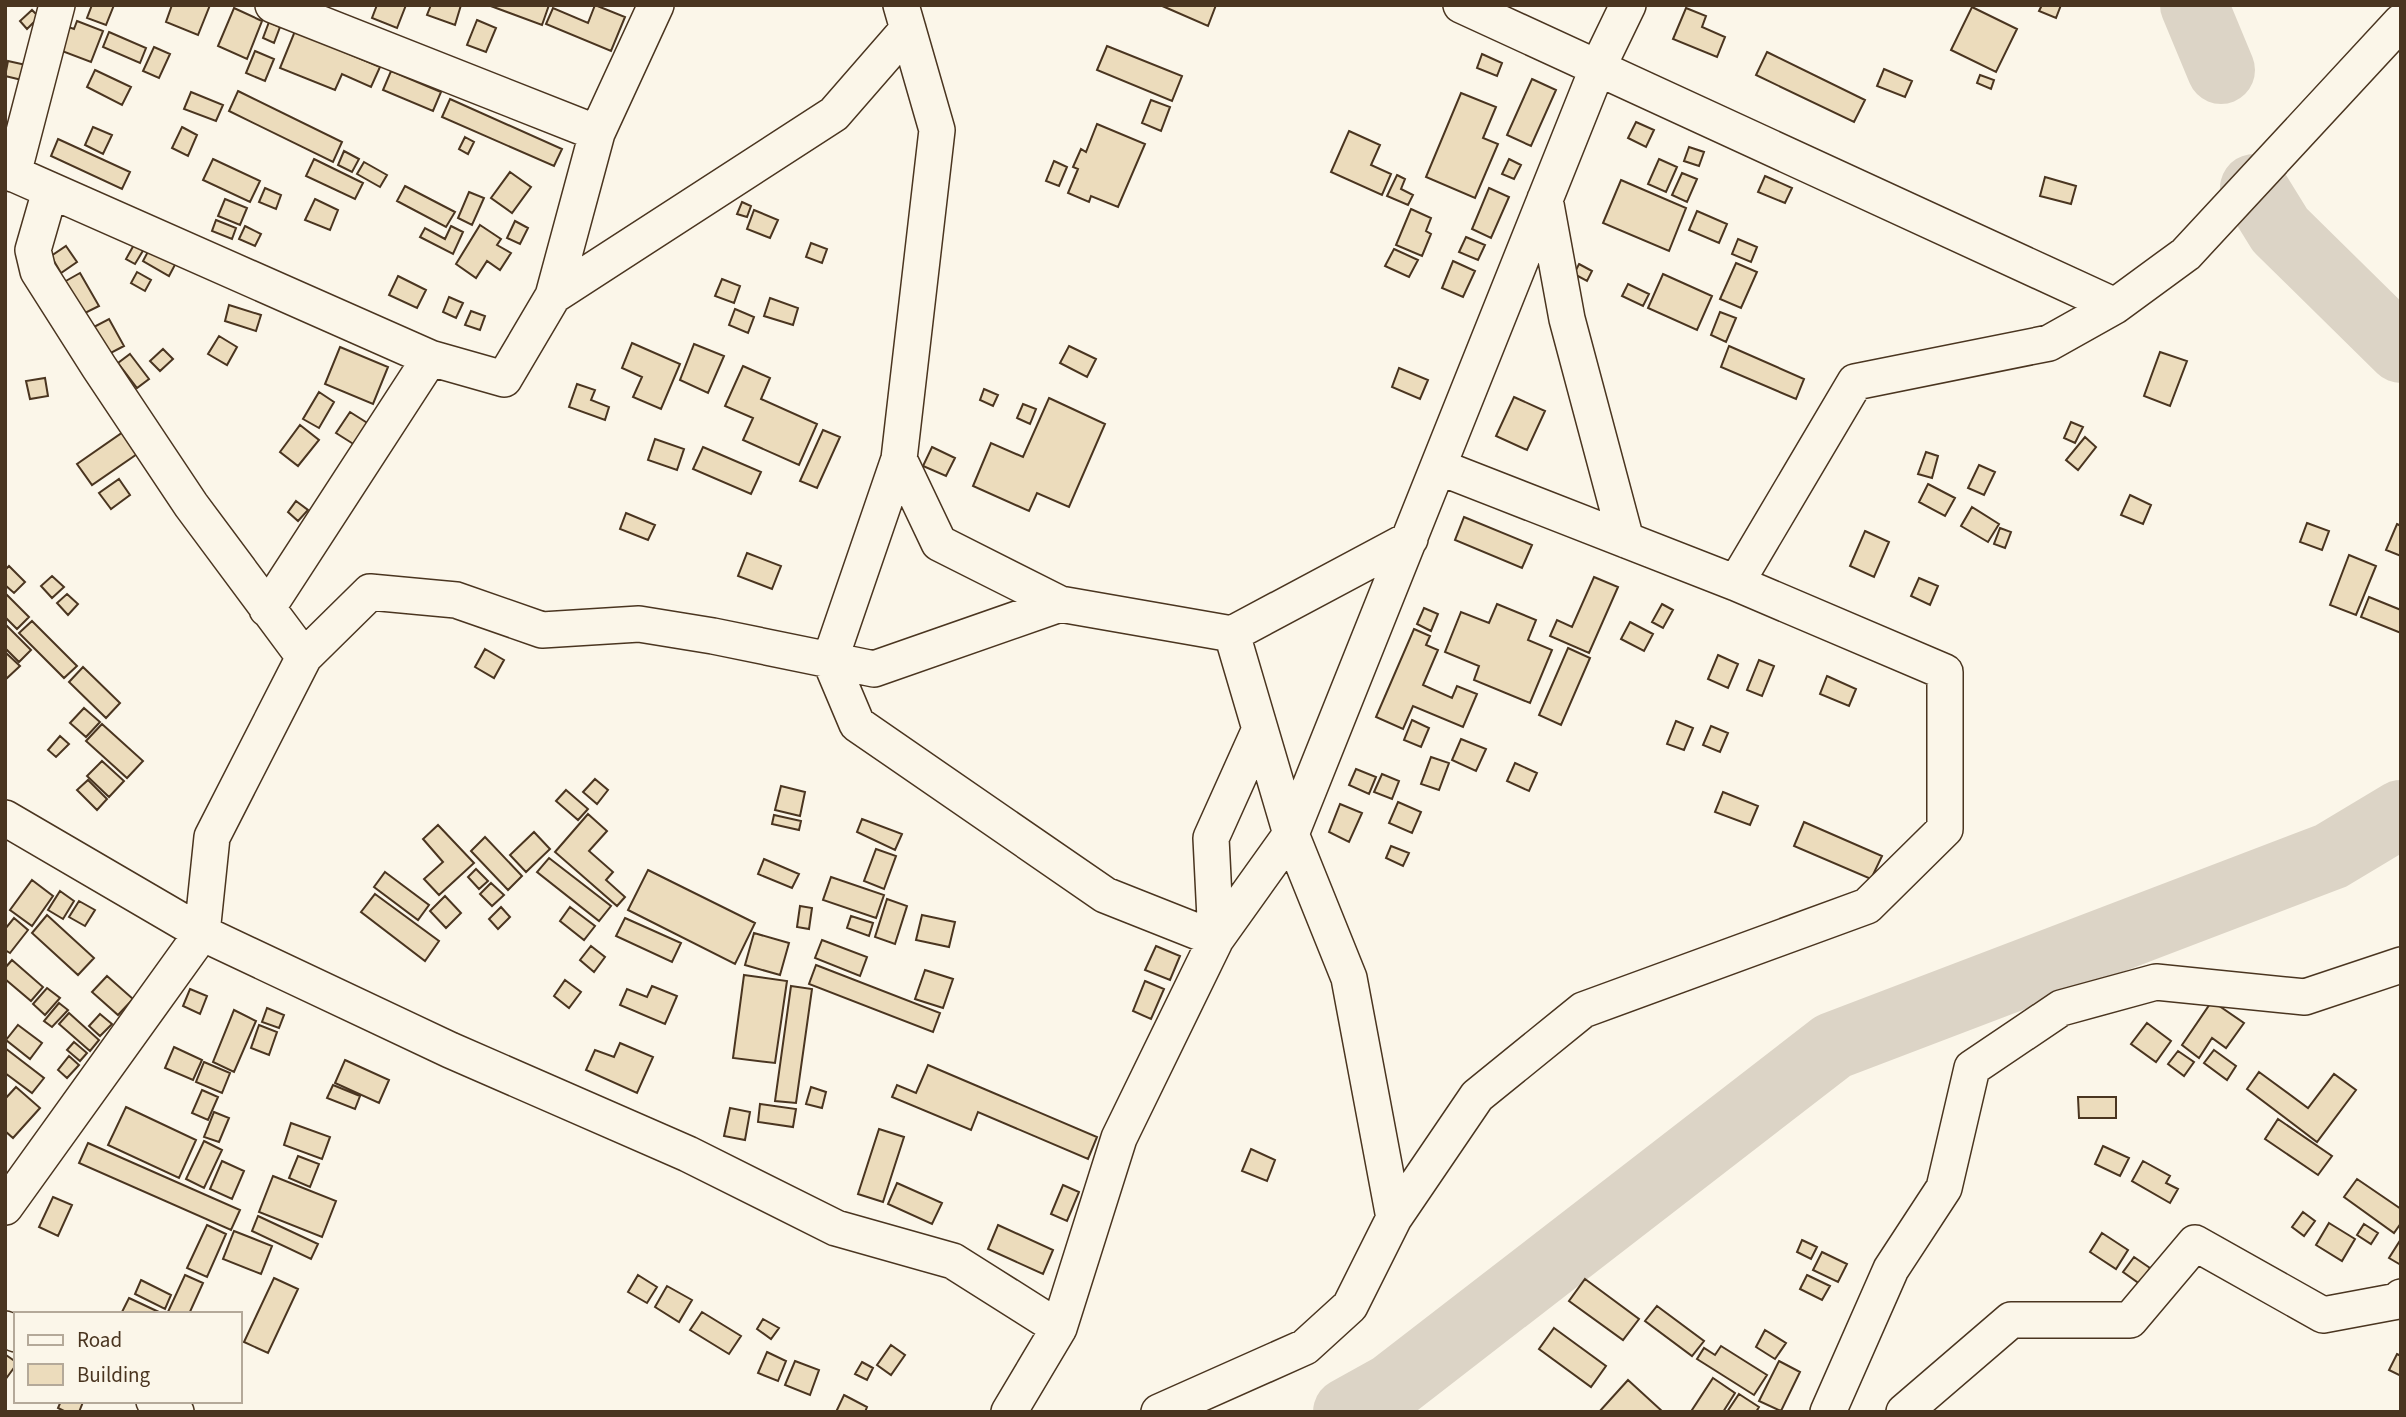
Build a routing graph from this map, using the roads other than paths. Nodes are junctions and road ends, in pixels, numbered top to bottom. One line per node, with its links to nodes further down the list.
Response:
1 (57, 5): 10 (street)
2 (273, 5): 9 (street)
3 (656, 5): 9 (street)
4 (1461, 5): 8 (street)
5 (1628, 5): 8 (street)
6 (904, 17): 13 (street); 16 (street)
7 (2401, 22): 14 (street)
8 (1598, 67): 12 (street); 14 (street)
9 (597, 132): 13 (street)
10 (9, 172): 11 (street)
11 (50, 191): 15 (street); 22 (street)
12 (1545, 200): 17 (street); 19 (street)
13 (553, 296): 15 (street)
14 (2115, 306): 20 (street)
15 (430, 358): 22 (street)
16 (899, 459): 21 (street); 25 (street)
17 (1439, 467): 18 (street); 19 (street)
18 (1410, 539): 23 (street); 28 (street)
19 (1626, 540): 20 (street)
20 (1736, 583): 33 (street)
21 (1060, 604): 23 (street); 25 (street)
22 (267, 609): 24 (street)
23 (1232, 634): 26 (street)
24 (304, 657): 25 (street); 29 (street)
25 (830, 660): 30 (street)
26 (1260, 729): 28 (street); 30 (street)
27 (5, 818): 29 (street)
28 (1291, 834): 30 (street); 33 (street)
29 (201, 933): 32 (street); 35 (street)
30 (1216, 939): 35 (street)
31 (2401, 965): 40 (street)
32 (5, 1207)
33 (1394, 1218): 39 (street)
34 (2401, 1297): 41 (street)
35 (1059, 1328): 38 (street)
36 (158, 1403): 37 (street)
37 (176, 1412)
38 (1009, 1412)
39 (1159, 1412)
40 (1828, 1412)
41 (1903, 1412)

